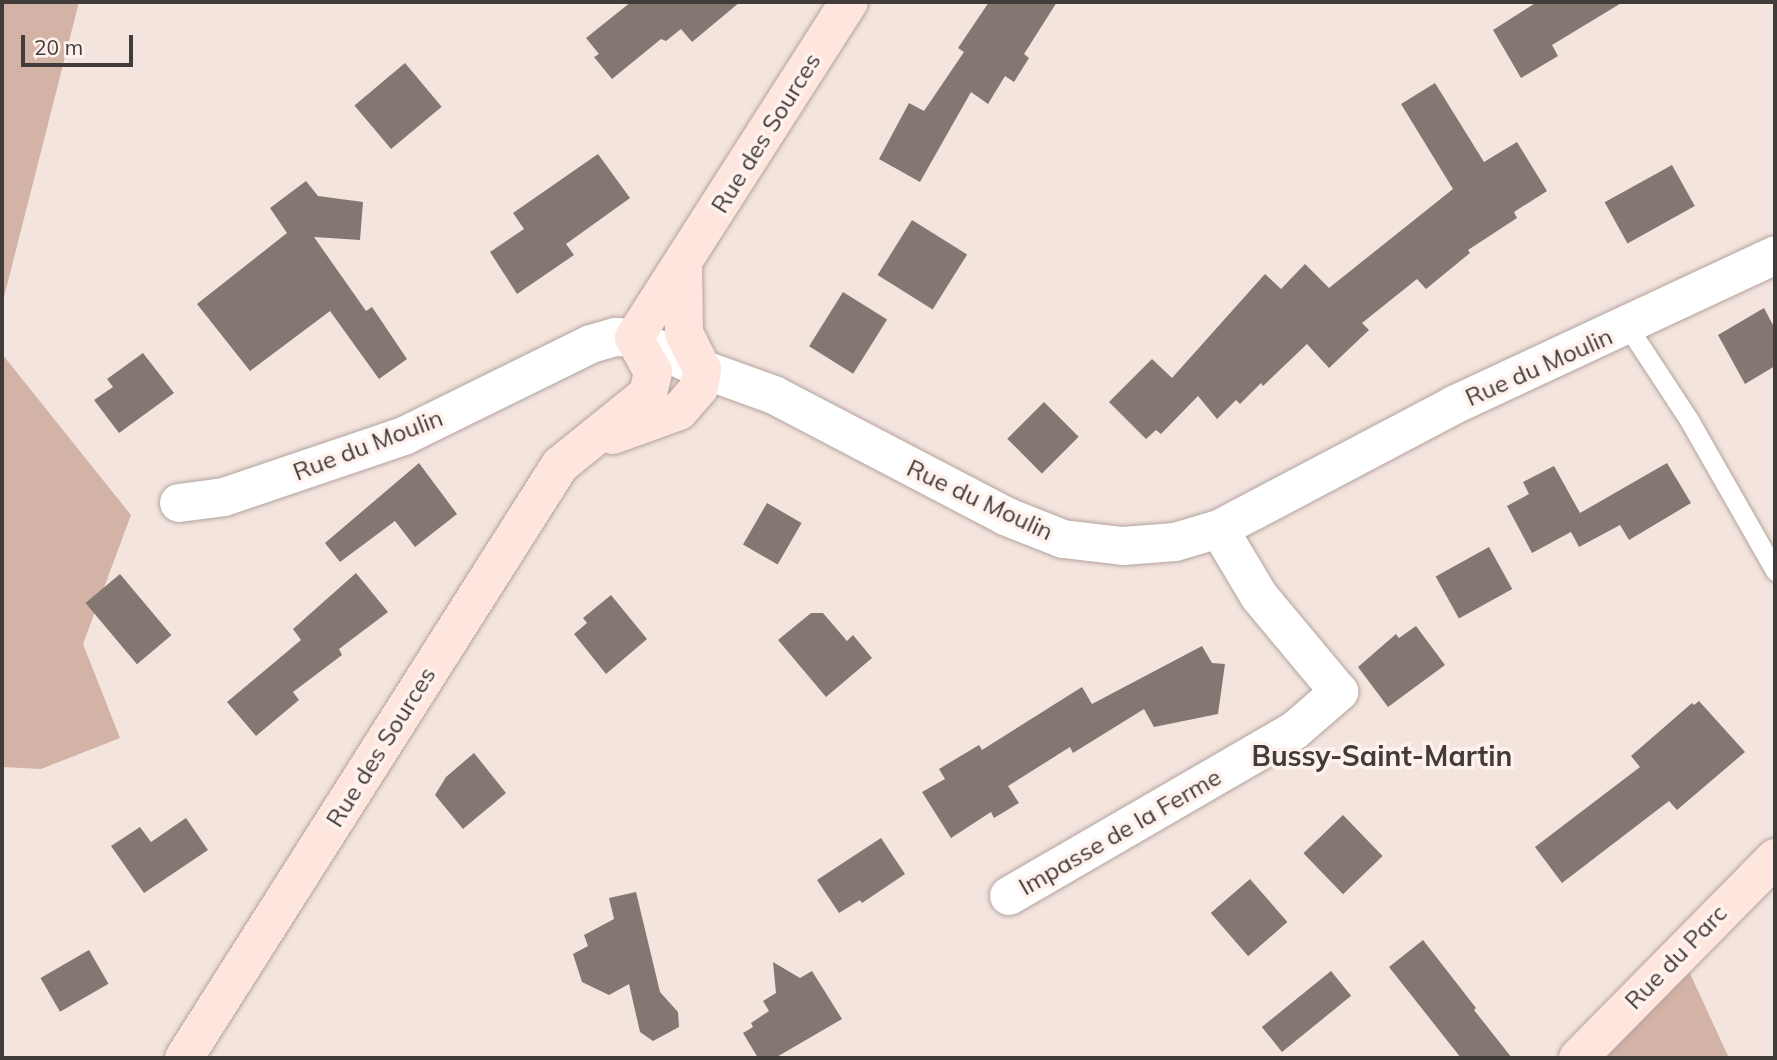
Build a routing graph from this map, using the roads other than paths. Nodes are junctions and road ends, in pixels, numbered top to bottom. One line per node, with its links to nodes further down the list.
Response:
1 (849, 2): 3 (street, Rue des Sources)
2 (1775, 255): 4 (street, Rue du Moulin)
3 (683, 265): 5 (street, Rue des Sources); 6 (street)
4 (1628, 327): 9 (street, Rue du Moulin); 10 (lane)
5 (634, 338): 6 (street, Rue du Moulin); 7 (street, Rue des Sources); 8 (street, Rue du Moulin)
6 (702, 369): 7 (street, Rue des Sources); 9 (street, Rue du Moulin)
7 (588, 444): 13 (street, Rue des Sources)
8 (179, 503)
9 (1219, 529): 12 (street, Impasse de la Ferme)
10 (1775, 571)
11 (1775, 858): 14 (street, Rue du Parc)
12 (1009, 896)
13 (184, 1058)
14 (1578, 1058)

